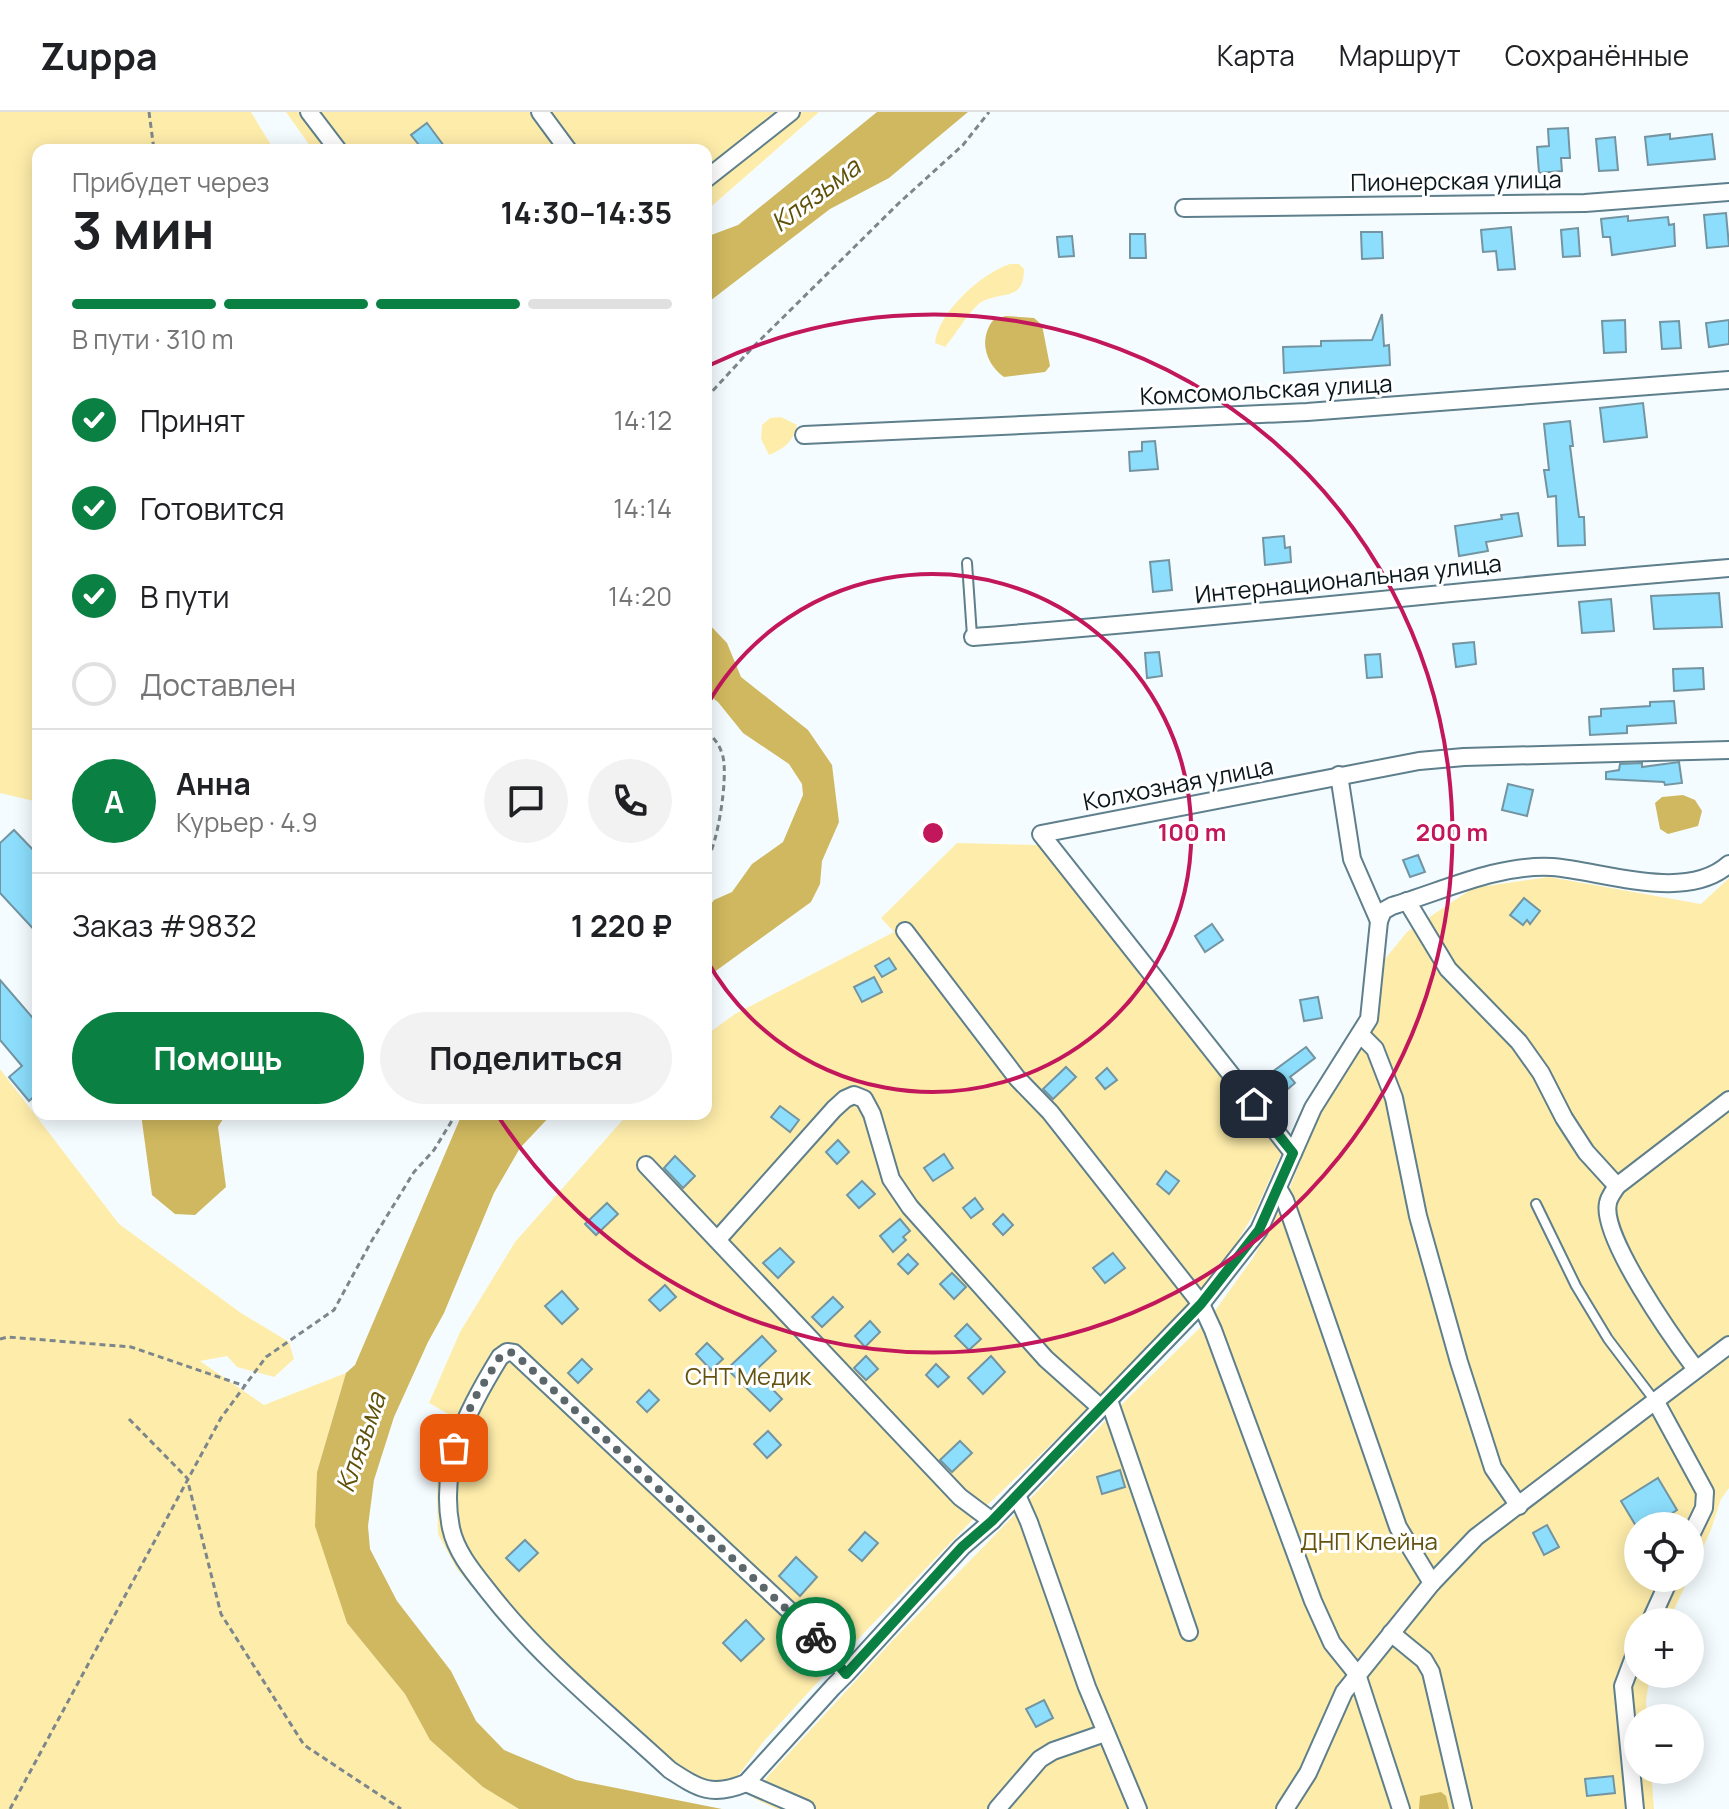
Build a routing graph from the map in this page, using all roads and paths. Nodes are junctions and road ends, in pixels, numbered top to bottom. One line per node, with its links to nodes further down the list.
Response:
1 (149, 112): 8 (path)
2 (309, 112): 9 (street)
3 (540, 112): 10 (street)
4 (763, 112): 7 (street)
5 (791, 112): 7 (street)
6 (989, 112): 15 (path)
7 (774, 127): 11 (street)
8 (153, 144)
9 (333, 144)
10 (564, 144)
11 (712, 174)
12 (1729, 192): 13 (street, Пионерская улица)
13 (1184, 208)
14 (1729, 380): 16 (street, Комсомольская улица)
15 (712, 392)
16 (804, 435)
17 (967, 563): 19 (lane)
18 (1729, 568): 19 (street, Интернациональная улица)
19 (973, 637)
20 (712, 737): 23 (path)
21 (1729, 750): 22 (street, Колхозная улица)
22 (1339, 775): 26 (street); 31 (street, Колхозная улица)
23 (712, 849)
24 (1729, 864): 25 (street)
25 (1407, 901): 26 (street); 33 (street)
26 (1379, 921): 28 (street)
27 (905, 931): 37 (street)
28 (1361, 1035): 31 (street); 47 (street)
29 (1729, 1100): 33 (street)
30 (452, 1120): 41 (path)
31 (1293, 1153): 34 (street)
32 (646, 1165): 36 (street)
33 (1617, 1186): 40 (street)
34 (1278, 1188): 37 (street); 50 (street)
35 (1536, 1204): 42 (lane)
36 (718, 1239): 43 (street); 49 (street)
37 (1201, 1304): 43 (street); 54 (street)
38 (0, 1339): 41 (path)
39 (1729, 1345): 40 (street)
40 (1695, 1368): 42 (street)
41 (245, 1386): 45 (path)
42 (1656, 1402): 47 (street); 48 (street)
43 (1105, 1404): 46 (street); 51 (street)
44 (129, 1419): 45 (path)
45 (187, 1478): 58 (path); 59 (path)
46 (1017, 1495): 49 (street); 56 (street)
47 (1519, 1506): 50 (street)
48 (1702, 1512)
49 (992, 1521): 53 (street)
50 (1432, 1583): 52 (street)
51 (1189, 1632)
52 (1391, 1633): 54 (street); 65 (street)
53 (846, 1674): 57 (street); 57 (street)
54 (1357, 1674): 63 (street); 64 (street)
55 (1624, 1683): 66 (street)
56 (1105, 1733): 61 (street); 62 (street)
57 (746, 1783): 60 (street)
58 (10, 1809)
59 (401, 1809)
60 (806, 1809)
61 (997, 1809)
62 (1138, 1809)
63 (1285, 1809)
64 (1401, 1809)
65 (1463, 1809)
66 (1635, 1809)

